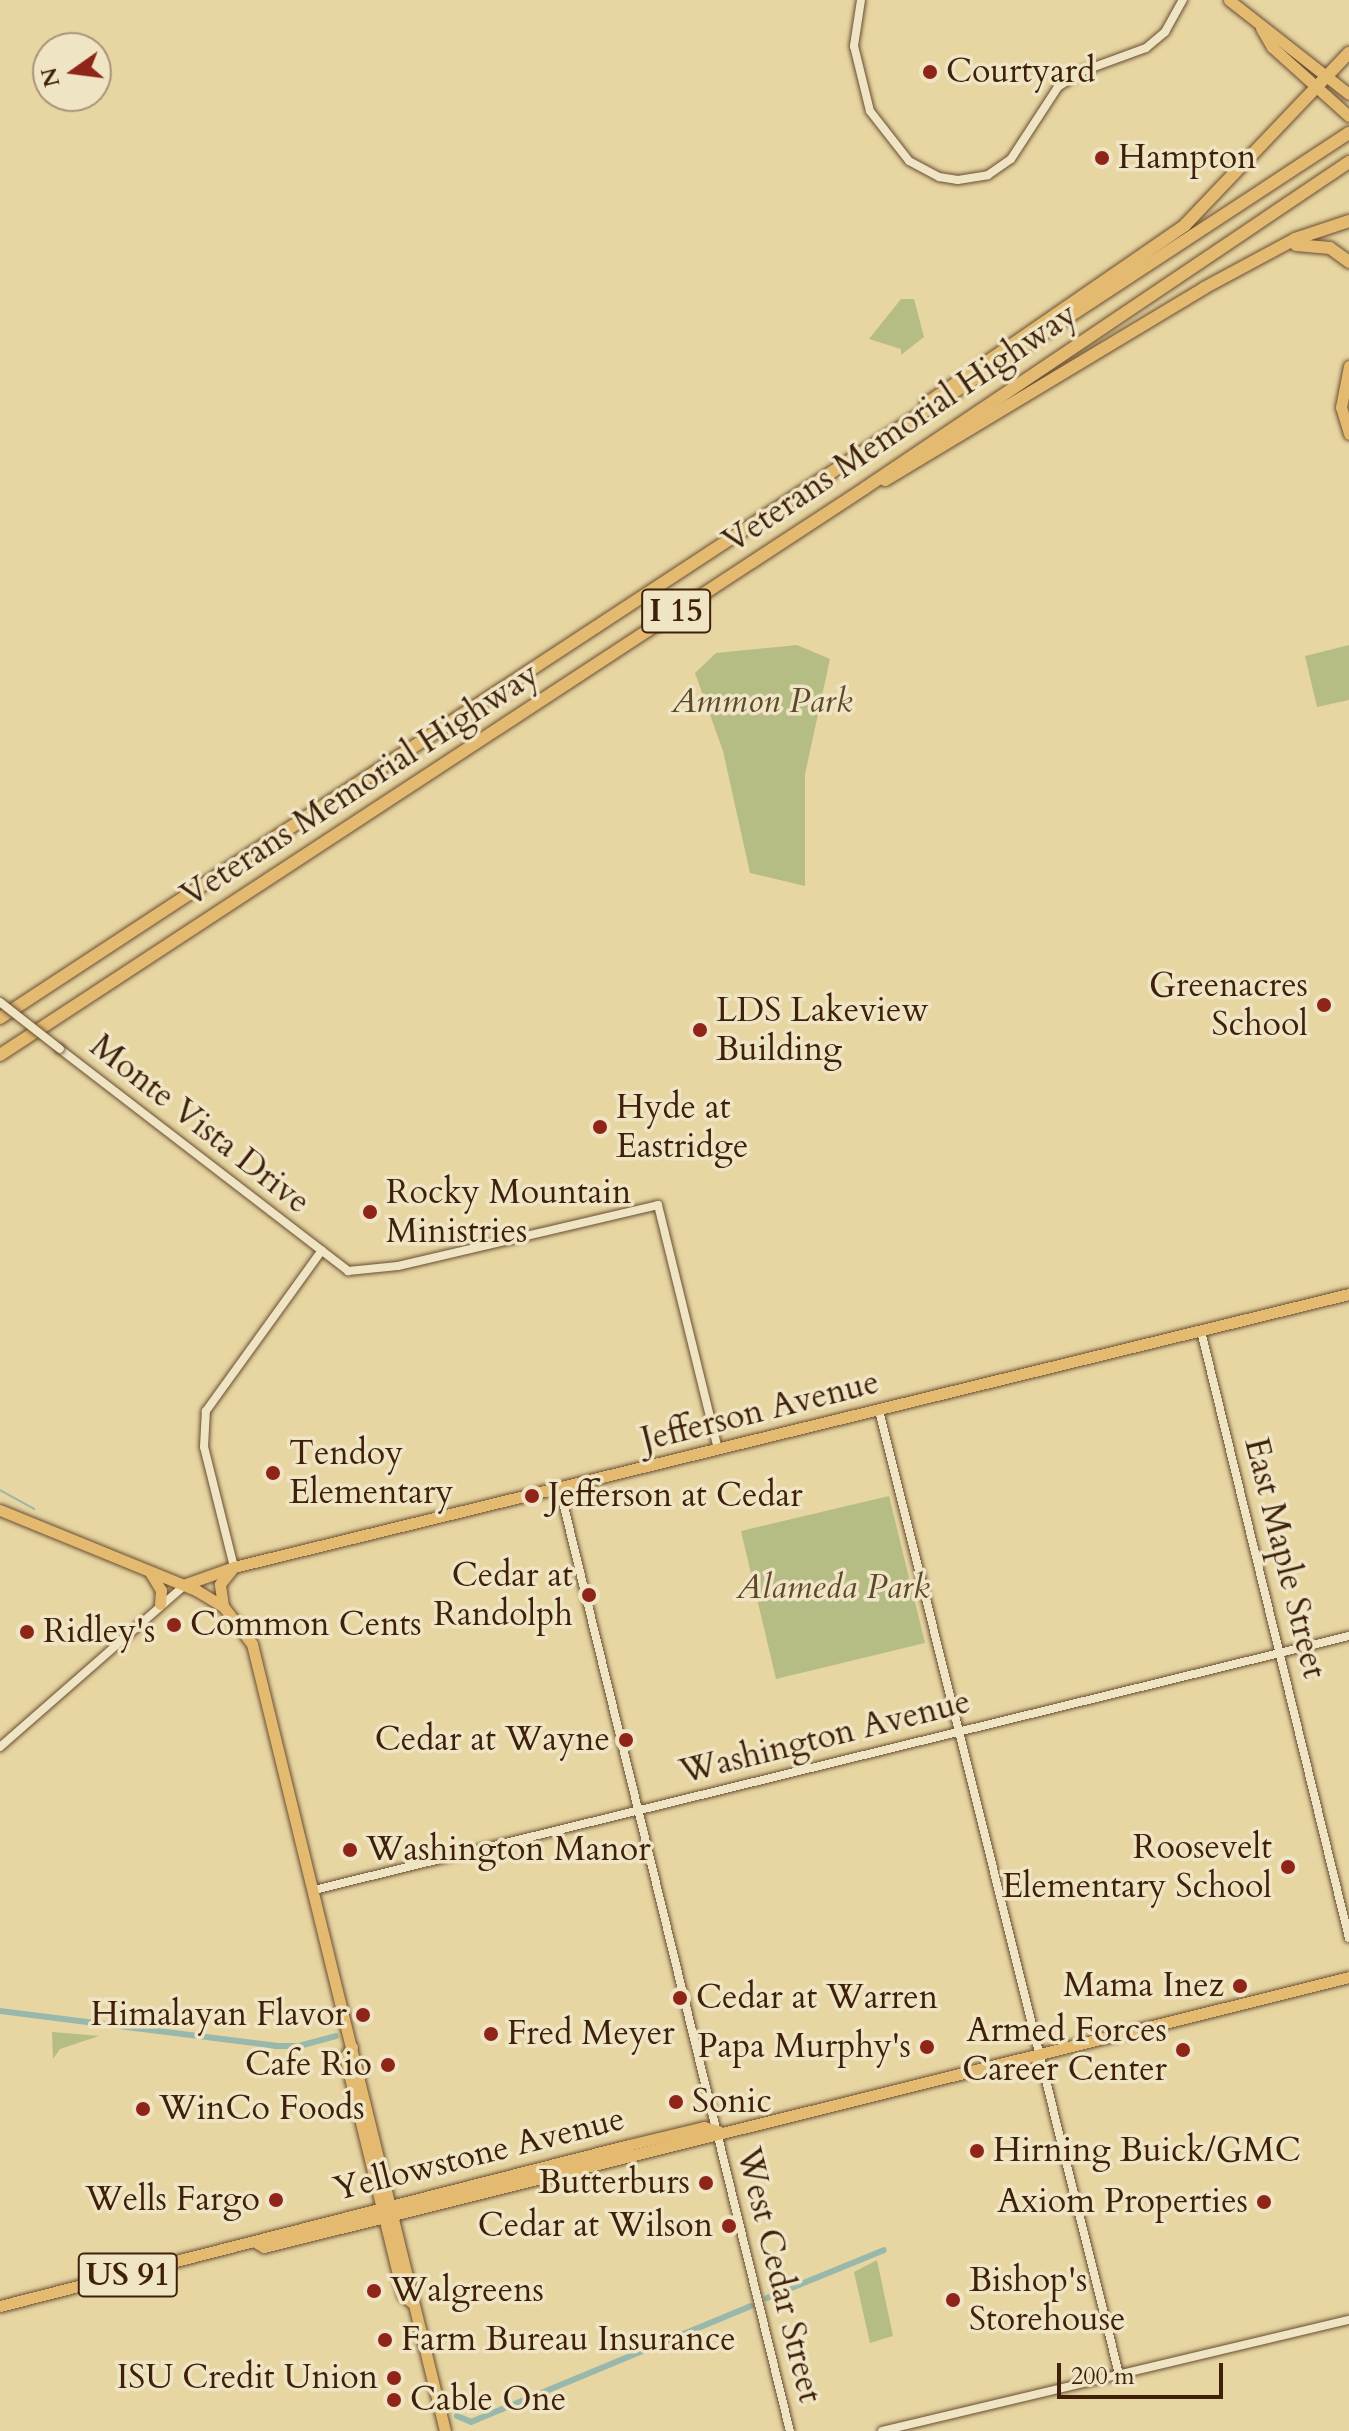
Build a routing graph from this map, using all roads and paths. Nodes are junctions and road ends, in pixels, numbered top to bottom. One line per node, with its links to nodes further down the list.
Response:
1 (861, 0): 2 (street)
2 (1183, 0)
3 (1229, 0): 4 (main road)
4 (1260, 27): 6 (main road); 7 (main road)
5 (1349, 53): 6 (highway)
6 (1326, 71): 7 (highway); 8 (main road)
7 (1316, 85): 9 (main road); 17 (highway)
8 (1349, 94)
9 (1349, 116)
10 (1348, 133): 17 (highway, Veterans Memorial Highway / I 15)
11 (1349, 162): 18 (highway, Veterans Memorial Highway / I 15)
12 (1349, 221): 13 (highway)
13 (1277, 250): 14 (highway); 18 (highway)
14 (1349, 262)
15 (1349, 366): 16 (main road)
16 (1349, 434)
17 (815, 484): 20 (highway, Veterans Memorial Highway / I 15)
18 (865, 488): 21 (highway, Veterans Memorial Highway / I 15)
19 (0, 1002): 22 (street, Monte Vista Drive, bridge)
20 (0, 1018)
21 (0, 1055)
22 (322, 1250): 26 (street, Monte Vista Drive); 29 (street)
23 (1349, 1294): 24 (main road, Jefferson Avenue)
24 (1201, 1331): 25 (main road, Jefferson Avenue); 35 (street, East Maple Street)
25 (879, 1410): 26 (main road, Jefferson Avenue); 36 (street)
26 (718, 1450): 27 (main road, Jefferson Avenue)
27 (560, 1490): 29 (main road, Jefferson Avenue); 38 (street, West Cedar Street)
28 (0, 1510): 30 (main road)
29 (234, 1567): 31 (main road, Jefferson Avenue); 33 (main road)
30 (149, 1572): 31 (main road); 32 (main road)
31 (186, 1584): 32 (street); 33 (main road)
32 (160, 1604): 37 (street)
33 (223, 1606): 39 (main road)
34 (1349, 1636): 35 (street, Washington Avenue)
35 (1282, 1654): 36 (street, Washington Avenue); 40 (street, East Maple Street)
36 (958, 1730): 38 (street, Washington Avenue); 42 (street)
37 (0, 1747)
38 (638, 1810): 39 (street, Washington Avenue); 43 (street, West Cedar Street)
39 (314, 1890): 44 (main road)
40 (1349, 1938)
41 (1349, 1977): 42 (main road, Yellowstone Avenue)
42 (1038, 2053): 43 (main road, Yellowstone Avenue); 47 (street)
43 (718, 2131): 44 (main road, Yellowstone Avenue); 49 (street, West Cedar Street)
44 (387, 2211): 45 (main road, Yellowstone Avenue / US 91); 48 (main road)
45 (0, 2306)
46 (1349, 2320): 47 (street)
47 (1119, 2374): 50 (street)
48 (445, 2431)
49 (790, 2431)
50 (882, 2431)

